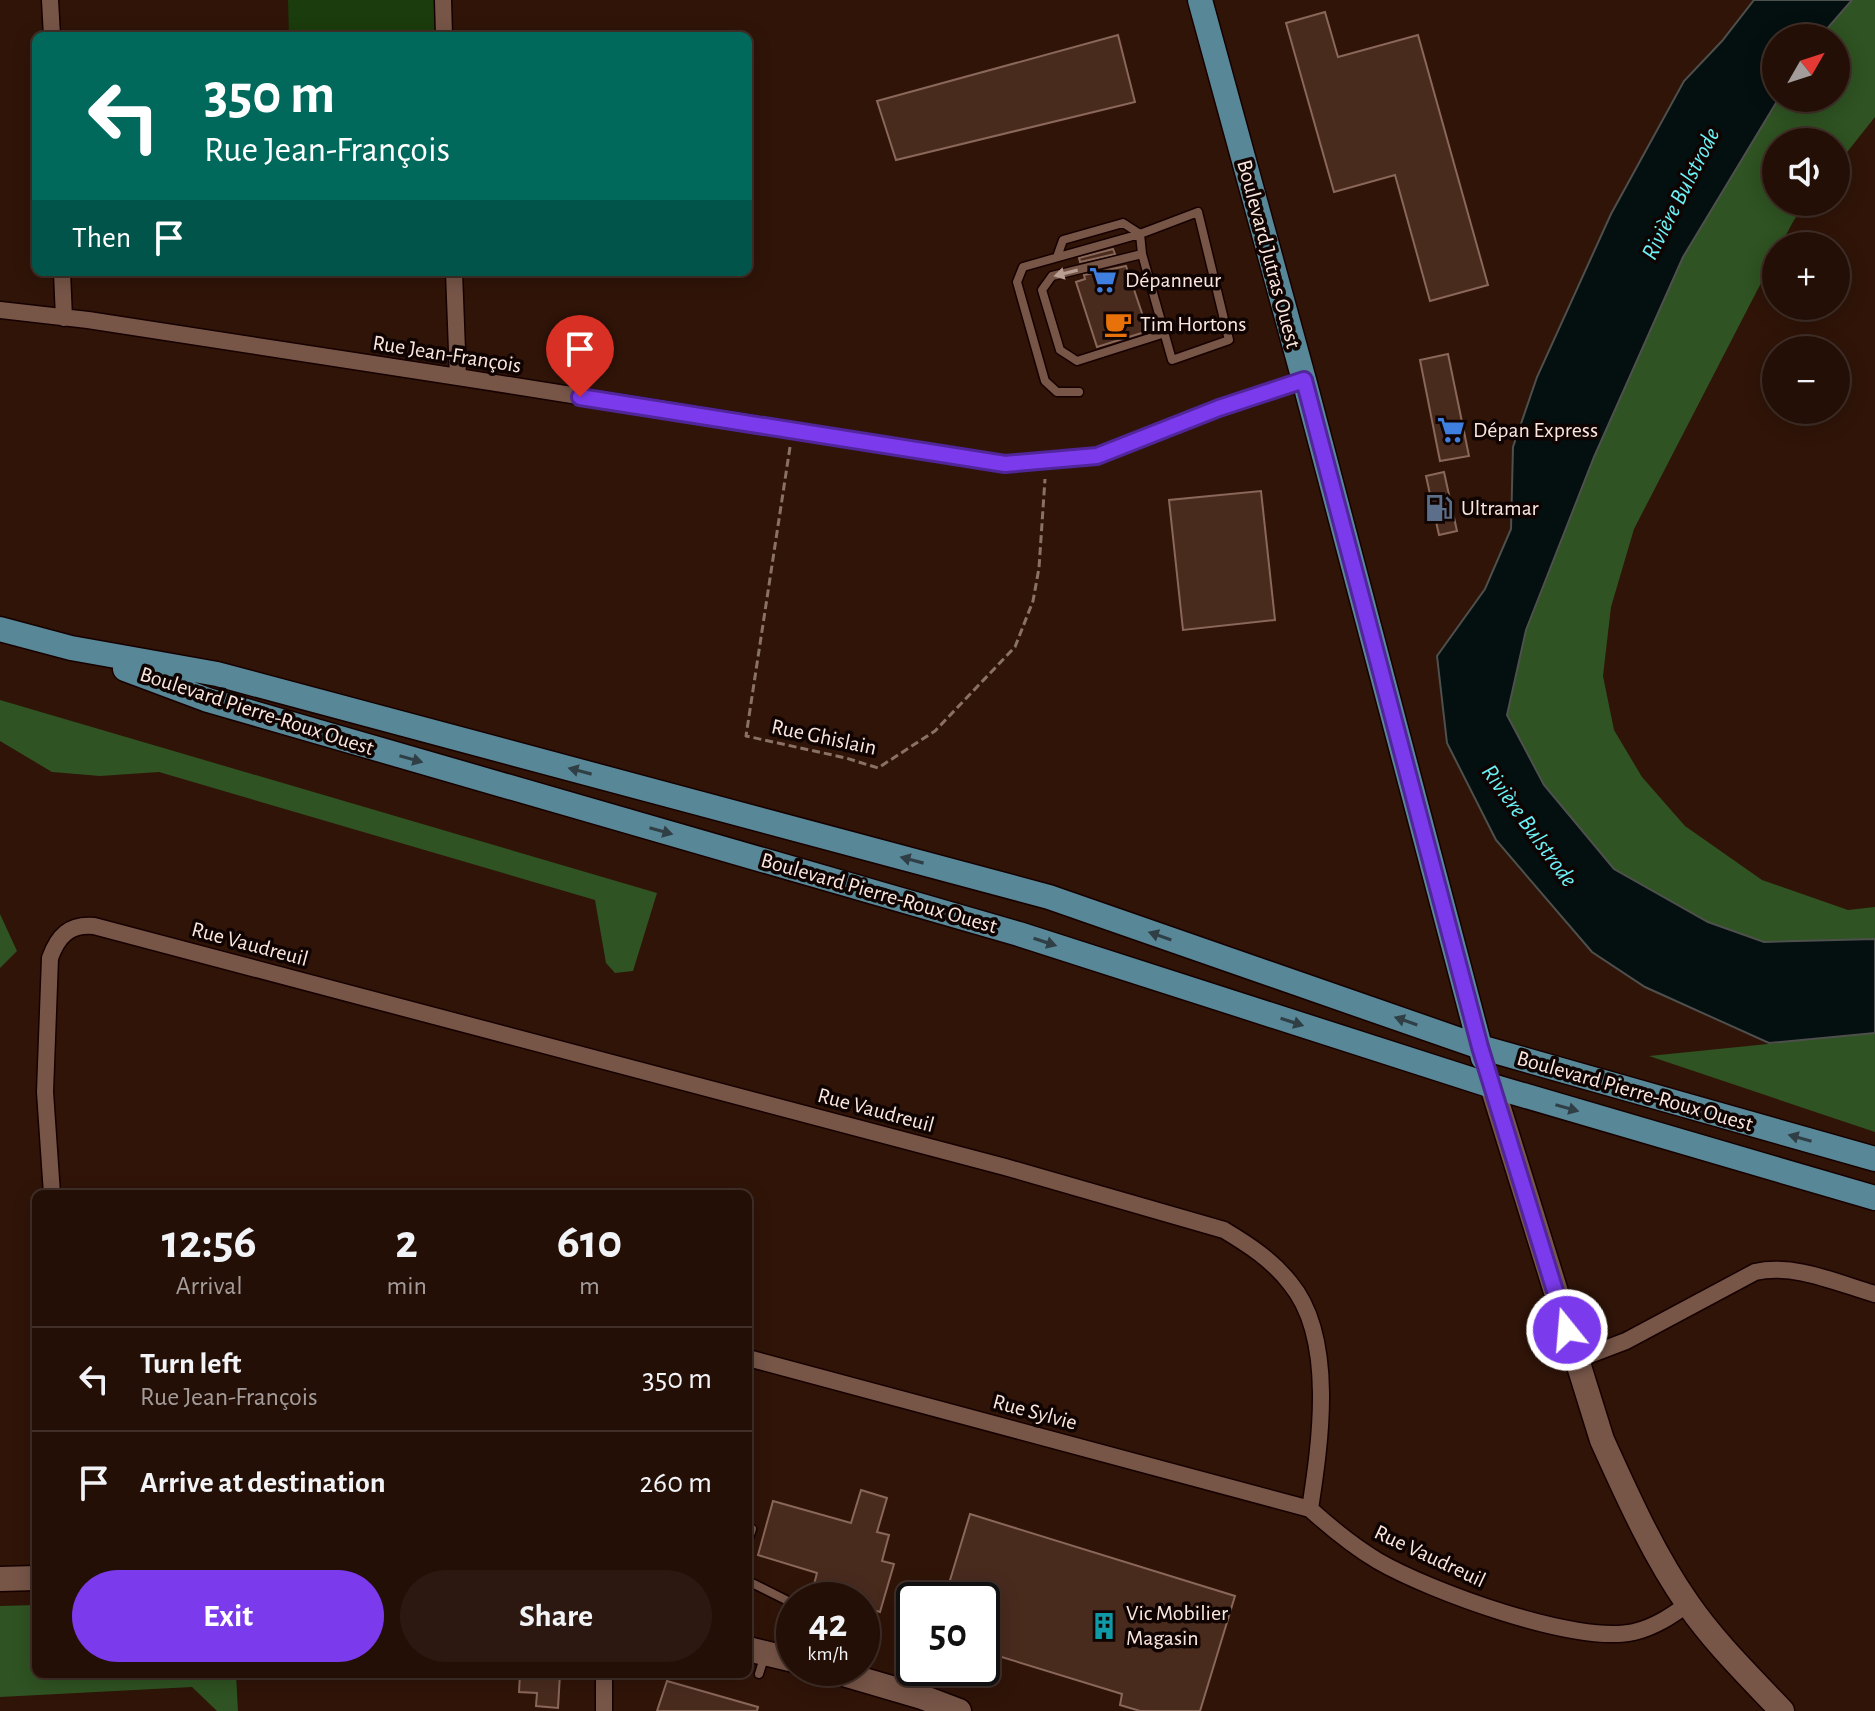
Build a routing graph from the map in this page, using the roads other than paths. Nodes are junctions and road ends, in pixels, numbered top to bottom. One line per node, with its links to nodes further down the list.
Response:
1 (50, 0): 4 (street)
2 (443, 0): 5 (street)
3 (1200, 0): 15 (main road, Boulevard Jutras Ouest)
4 (52, 32)
5 (444, 32)
6 (1140, 234): 7 (lane); 8 (lane); 8 (lane); 13 (lane)
7 (1142, 254): 13 (lane); 13 (lane, one-way to 13)
8 (1057, 257): 16 (lane)
9 (62, 276): 12 (street)
10 (454, 276): 14 (street)
11 (0, 310): 12 (street, Rue Jean-François)
12 (64, 318): 14 (street, Rue Jean-François)
13 (1165, 333)
14 (458, 377): 15 (street, Rue Jean-François)
15 (1304, 380): 19 (main road, Boulevard Jutras Ouest)
16 (1079, 392)
17 (0, 629): 18 (main road)
18 (71, 648): 19 (main road, Boulevard Pierre-Roux Ouest, one-way to 18); 20 (main road, Boulevard Pierre-Roux Ouest, one-way to 20)
19 (1480, 1047): 20 (main road, Boulevard Jutras Ouest); 21 (main road, Boulevard Pierre-Roux Ouest, one-way to 19)
20 (1492, 1086): 23 (main road, Boulevard Pierre-Roux Ouest, one-way to 23); 26 (main road, Boulevard Jutras Ouest)
21 (1875, 1159)
22 (52, 1190): 27 (street, Rue Vaudreuil)
23 (1875, 1198)
24 (1875, 1294): 26 (street)
25 (752, 1359): 27 (street, Rue Sylvie)
26 (1576, 1360): 32 (main road, Boulevard Jutras Ouest)
27 (1310, 1509): 32 (street, Rue Vaudreuil)
28 (32, 1578): 29 (main road)
29 (0, 1579)
30 (752, 1583): 31 (lane)
31 (776, 1595)
32 (1688, 1604): 38 (main road, Boulevard Jutras Ouest)
33 (604, 1678): 36 (street)
34 (874, 1686): 35 (main road)
35 (920, 1704): 37 (main road)
36 (604, 1711)
37 (959, 1711)
38 (1782, 1711)

